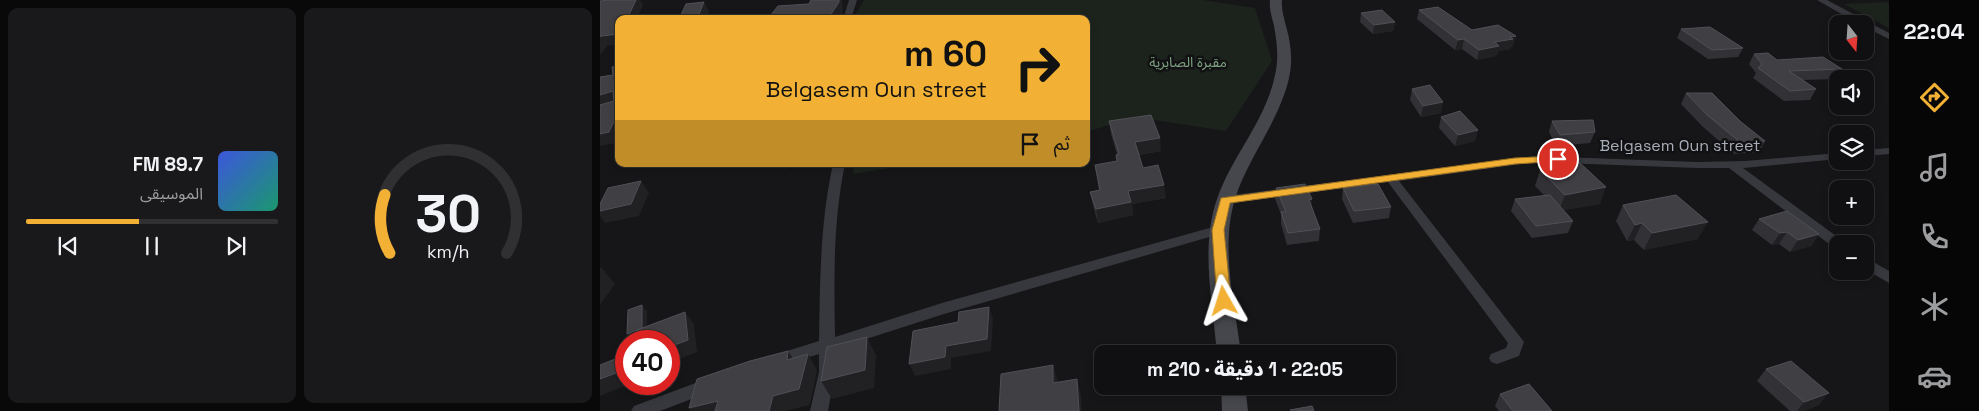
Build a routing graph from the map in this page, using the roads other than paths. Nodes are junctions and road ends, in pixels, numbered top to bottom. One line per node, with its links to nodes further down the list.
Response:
1 (853, 0): 4 (street)
2 (1276, 0): 13 (street)
3 (1821, 0): 5 (street)
4 (848, 15)
5 (1889, 37): 6 (street)
6 (1874, 38)
7 (1889, 151): 8 (street)
8 (1874, 152)
9 (1829, 157): 10 (street, Belgasem Oun street)
10 (1731, 164): 12 (street, Belgasem Oun street); 15 (street)
11 (839, 167): 18 (street)
12 (1392, 178): 13 (street, Belgasem Oun street); 20 (street)
13 (1225, 200): 14 (street)
14 (1218, 230): 18 (street); 19 (street)
15 (1829, 237)
16 (1874, 268): 17 (street)
17 (1889, 278)
18 (826, 344): 21 (street); 25 (street)
19 (1228, 345)
20 (1497, 358)
21 (762, 367)
22 (725, 380): 24 (street)
23 (1234, 395): 26 (street)
24 (640, 411)
25 (819, 411)
26 (1235, 411)

